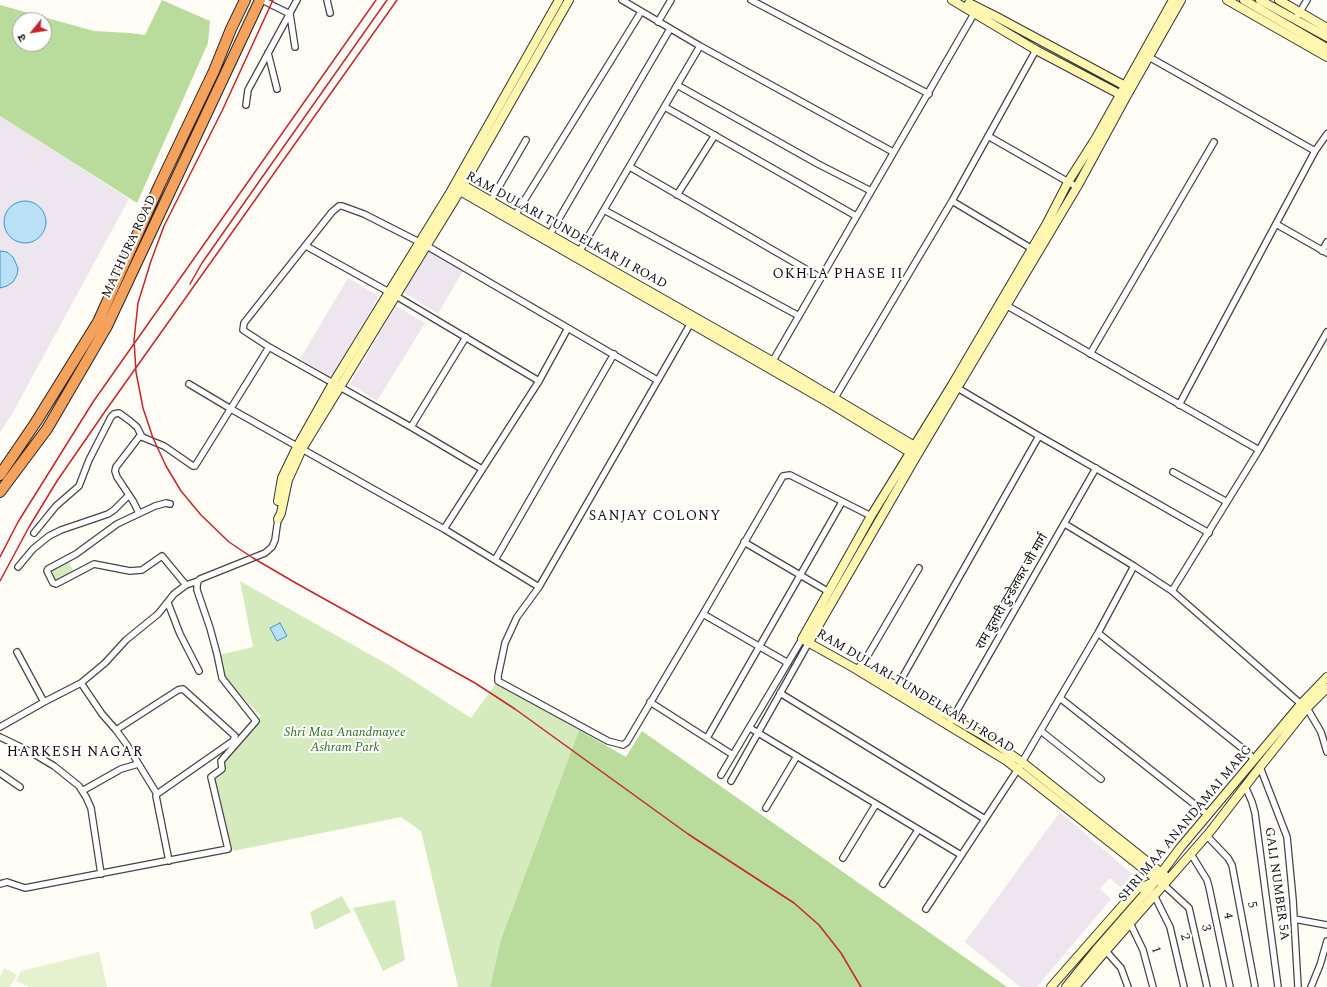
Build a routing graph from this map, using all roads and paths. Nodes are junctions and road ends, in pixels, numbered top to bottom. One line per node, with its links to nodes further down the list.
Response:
1 (246, 0): 98 (highway, MATHURA ROAD)
2 (261, 0): 22 (street); 99 (highway, MATHURA ROAD)
3 (297, 0): 22 (street)
4 (327, 0): 21 (street)
5 (559, 0): 51 (street)
6 (569, 0): 51 (street)
7 (622, 0): 20 (street)
8 (671, 0): 24 (street)
9 (751, 0): 38 (street)
10 (952, 0): 19 (street)
11 (964, 0): 19 (street)
12 (1173, 0): 36 (street, RAM DULARI TUNDELKAR JI ROAD)
13 (1181, 0): 33 (street, RAM DULARI TUNDELKAR JI ROAD)
14 (1227, 0): 34 (street)
15 (1244, 0): 30 (street)
16 (1260, 0): 23 (street)
17 (1279, 0): 23 (street)
18 (1307, 0): 23 (street)
19 (976, 10): 31 (street); 36 (street); 38 (street)
20 (641, 12): 24 (street); 59 (street)
21 (330, 13)
22 (290, 14): 29 (street); 32 (street)
23 (1298, 16): 25 (street); 27 (street)
24 (658, 22): 26 (street)
25 (1327, 28)
26 (670, 29): 28 (street); 61 (street)
27 (1327, 37)
28 (700, 46): 35 (street); 48 (street)
29 (295, 47)
30 (1327, 48)
31 (1036, 50): 39 (street); 44 (street)
32 (268, 53): 37 (street); 40 (street)
33 (1149, 57): 36 (street, RAM DULARI TUNDELKAR JI ROAD); 47 (street)
34 (1327, 58)
35 (677, 85): 41 (street); 53 (street)
36 (1127, 87): 39 (street, RAM DULARI TUNDELKAR JI ROAD)
37 (278, 89)
38 (929, 94): 48 (street)
39 (1123, 95): 50 (street, RAM DULARI TUNDELKAR JI ROAD); 52 (street, RAM DULARI TUNDELKAR JI ROAD)
40 (246, 105)
41 (665, 107): 43 (street); 49 (street)
42 (1327, 134): 47 (street)
43 (714, 135): 54 (street); 58 (street)
44 (988, 136): 50 (street); 55 (street)
45 (526, 140): 56 (street)
46 (1214, 142): 78 (street)
47 (1315, 151): 60 (street)
48 (893, 152): 53 (street)
49 (630, 167): 54 (street); 57 (street)
50 (1068, 182): 52 (street); 65 (street, RAM DULARI TUNDELKAR JI ROAD)
51 (459, 186): 56 (street, RAM DULARI TUNDELKAR JI ROAD); 63 (street)
52 (1077, 187): 65 (street, RAM DULARI TUNDELKAR JI ROAD)
53 (871, 191): 58 (street)
54 (677, 195): 68 (street)
55 (952, 201): 65 (street); 86 (street)
56 (489, 204): 59 (street, RAM DULARI TUNDELKAR JI ROAD)
57 (604, 210): 67 (street); 71 (street)
58 (856, 216): 68 (street)
59 (513, 218): 61 (street, RAM DULARI TUNDELKAR JI ROAD); 67 (street, RAM DULARI TUNDELKAR JI ROAD)
60 (1276, 224): 66 (street); 87 (street)
61 (550, 234): 67 (street, RAM DULARI TUNDELKAR JI ROAD)
62 (1327, 242): 66 (street)
63 (423, 244): 64 (street); 69 (street); 73 (street)
64 (306, 246): 69 (street); 76 (street)
65 (1034, 250): 70 (street, RAM DULARI TUNDELKAR JI ROAD)
66 (1325, 252)
67 (578, 254): 72 (street, RAM DULARI TUNDELKAR JI ROAD)
68 (821, 278): 71 (street)
69 (393, 294): 75 (street); 82 (street); 85 (street)
70 (1004, 304): 78 (street); 84 (street, RAM DULARI TUNDELKAR JI ROAD)
71 (799, 316): 79 (street)
72 (692, 320): 79 (street, RAM DULARI TUNDELKAR JI ROAD); 81 (street)
73 (568, 328): 77 (street); 80 (street)
74 (1327, 332): 93 (street)
75 (466, 337): 80 (street); 89 (street)
76 (269, 348): 82 (street); 88 (street)
77 (614, 354): 81 (street); 112 (street)
78 (1090, 354): 87 (street)
79 (770, 365): 86 (street, RAM DULARI TUNDELKAR JI ROAD)
80 (539, 380): 96 (street)
81 (657, 380): 119 (street)
82 (333, 383): 85 (street); 92 (street)
83 (189, 384): 88 (street)
84 (955, 386): 90 (street); 94 (street, RAM DULARI TUNDELKAR JI ROAD)
85 (341, 387): 89 (street); 92 (street)
86 (833, 401): 94 (street, RAM DULARI TUNDELKAR JI ROAD)
87 (1179, 404): 93 (street)
88 (231, 409): 91 (street); 92 (street)
89 (411, 427): 96 (street)
90 (1038, 436): 95 (street); 133 (street)
91 (142, 437): 100 (street); 109 (street)
92 (300, 448): 106 (street); 108 (street)
93 (1259, 450): 102 (street)
94 (916, 452): 105 (street, RAM DULARI TUNDELKAR JI ROAD); 125 (street, RAM DULARI TUNDELKAR JI ROAD)
95 (1096, 468): 107 (street, राम दुलारी टुन्डेलकर जी मार्ग); 110 (street)
96 (482, 469): 108 (street)
97 (1173, 472): 102 (street)
98 (0, 475)
99 (0, 492)
100 (129, 495): 104 (street); 114 (street)
101 (842, 502): 105 (street); 111 (street); 116 (street)
102 (1227, 502): 110 (street)
103 (170, 504): 104 (street)
104 (139, 513): 118 (street)
105 (871, 516): 120 (street, RAM DULARI TUNDELKAR JI ROAD)
106 (278, 519): 117 (street)
107 (1064, 524): 113 (street); 140 (street, राम दुलारी टुन्डेलकर जी मार्ग)
108 (444, 529): 112 (street)
109 (34, 533)
110 (1209, 533): 121 (street)
111 (744, 542): 116 (street); 123 (street)
112 (495, 560): 119 (street)
113 (1134, 566): 121 (street); 124 (street)
114 (18, 567)
115 (918, 568): 129 (street)
116 (800, 575): 120 (street); 126 (street)
117 (198, 581): 118 (street); 152 (street)
118 (186, 586): 122 (street)
119 (539, 587): 138 (street)
120 (829, 592): 125 (street, RAM DULARI TUNDELKAR JI ROAD)
121 (1172, 592): 139 (street)
122 (168, 603): 130 (street); 132 (street)
123 (703, 614): 126 (street); 138 (street)
124 (1098, 633): 136 (street); 153 (street)
125 (807, 638): 128 (street); 129 (street, RAM DULARI TUNDELKAR JI ROAD); 135 (street); 140 (street, RAM DULARI TUNDELKAR JI ROAD)
126 (759, 647): 128 (street); 147 (street)
127 (17, 652): 137 (street)
128 (788, 663): 142 (street)
129 (861, 667): 133 (street, RAM DULARI TUNDELKAR JI ROAD)
130 (199, 671)
131 (1327, 677): 139 (street, SHRI MAA ANANDAMAI MARG)
132 (81, 683): 137 (street); 143 (street)
133 (897, 687): 140 (street, RAM DULARI TUNDELKAR JI ROAD)
134 (1327, 688): 139 (street, SHRI MAA ANANDAMAI MARG)
135 (780, 693): 145 (street); 168 (street)
136 (1060, 698): 144 (street); 167 (street)
137 (44, 702): 141 (street)
138 (650, 702): 147 (street)
139 (1304, 706): 149 (street); 153 (street, SHRI MAA ANANDAMAI MARG); 156 (street, SHRI MAA ANANDAMAI MARG)
140 (951, 722): 155 (street, RAM DULARI TUNDELKAR JI ROAD)
141 (0, 726)
142 (750, 728): 145 (street); 150 (street)
143 (116, 730): 148 (street); 154 (street)
144 (1041, 731): 155 (street); 159 (street)
145 (758, 733): 151 (street); 160 (street)
146 (0, 737): 163 (street)
147 (707, 738): 150 (street)
148 (218, 751): 152 (street); 164 (street)
149 (1327, 752)
150 (734, 755): 158 (street)
151 (797, 756): 165 (street); 166 (street)
152 (223, 759): 174 (street)
153 (1255, 760): 167 (street, SHRI MAA ANANDAMAI MARG)
154 (138, 764): 163 (street); 164 (street)
155 (1020, 765): 168 (street); 176 (street, RAM DULARI TUNDELKAR JI ROAD)
156 (1260, 767): 161 (street, SHRI MAA ANANDAMAI MARG); 182 (street)
157 (0, 773): 162 (street)
158 (721, 775)
159 (1101, 779)
160 (731, 781)
161 (1245, 786): 170 (street, SHRI MAA ANANDAMAI MARG); 198 (street, GALI NUMBER 5A)
162 (20, 787)
163 (82, 790): 175 (street)
164 (157, 794): 174 (street)
165 (876, 804): 169 (street); 173 (street)
166 (766, 808)
167 (1208, 815): 176 (street, SHRI MAA ANANDAMAI MARG)
168 (985, 819): 172 (street)
169 (918, 830): 172 (street); 179 (street)
170 (1207, 836): 171 (street, SHRI MAA ANANDAMAI MARG); 197 (street, 5)
171 (1191, 854): 177 (street, SHRI MAA ANANDAMAI MARG); 196 (street, 4)
172 (961, 855): 181 (street)
173 (843, 858)
174 (168, 861): 175 (street)
175 (101, 874): 178 (street)
176 (1157, 877): 177 (street, RAM DULARI TUNDELKAR JI ROAD); 186 (street); 187 (street, SHRI MAA ANANDAMAI MARG)
177 (1166, 882): 180 (street, SHRI MAA ANANDAMAI MARG); 195 (street, 3)
178 (0, 884)
179 (883, 884)
180 (1154, 895): 183 (street, SHRI MAA ANANDAMAI MARG); 194 (street, 2)
181 (926, 909)
182 (1294, 919): 184 (street); 199 (street)
183 (1130, 923): 188 (street, SHRI MAA ANANDAMAI MARG); 193 (street, 1)
184 (1327, 925)
185 (1327, 941): 200 (street)
186 (1089, 943): 187 (street); 189 (street)
187 (1096, 950): 190 (street, SHRI MAA ANANDAMAI MARG)
188 (1106, 951): 191 (street, SHRI MAA ANANDAMAI MARG); 192 (street)
189 (1051, 987)
190 (1066, 987)
191 (1075, 987)
192 (1128, 987)
193 (1154, 987)
194 (1184, 987)
195 (1207, 987)
196 (1230, 987)
197 (1255, 987)
198 (1278, 987)
199 (1298, 987)
200 (1311, 987)

